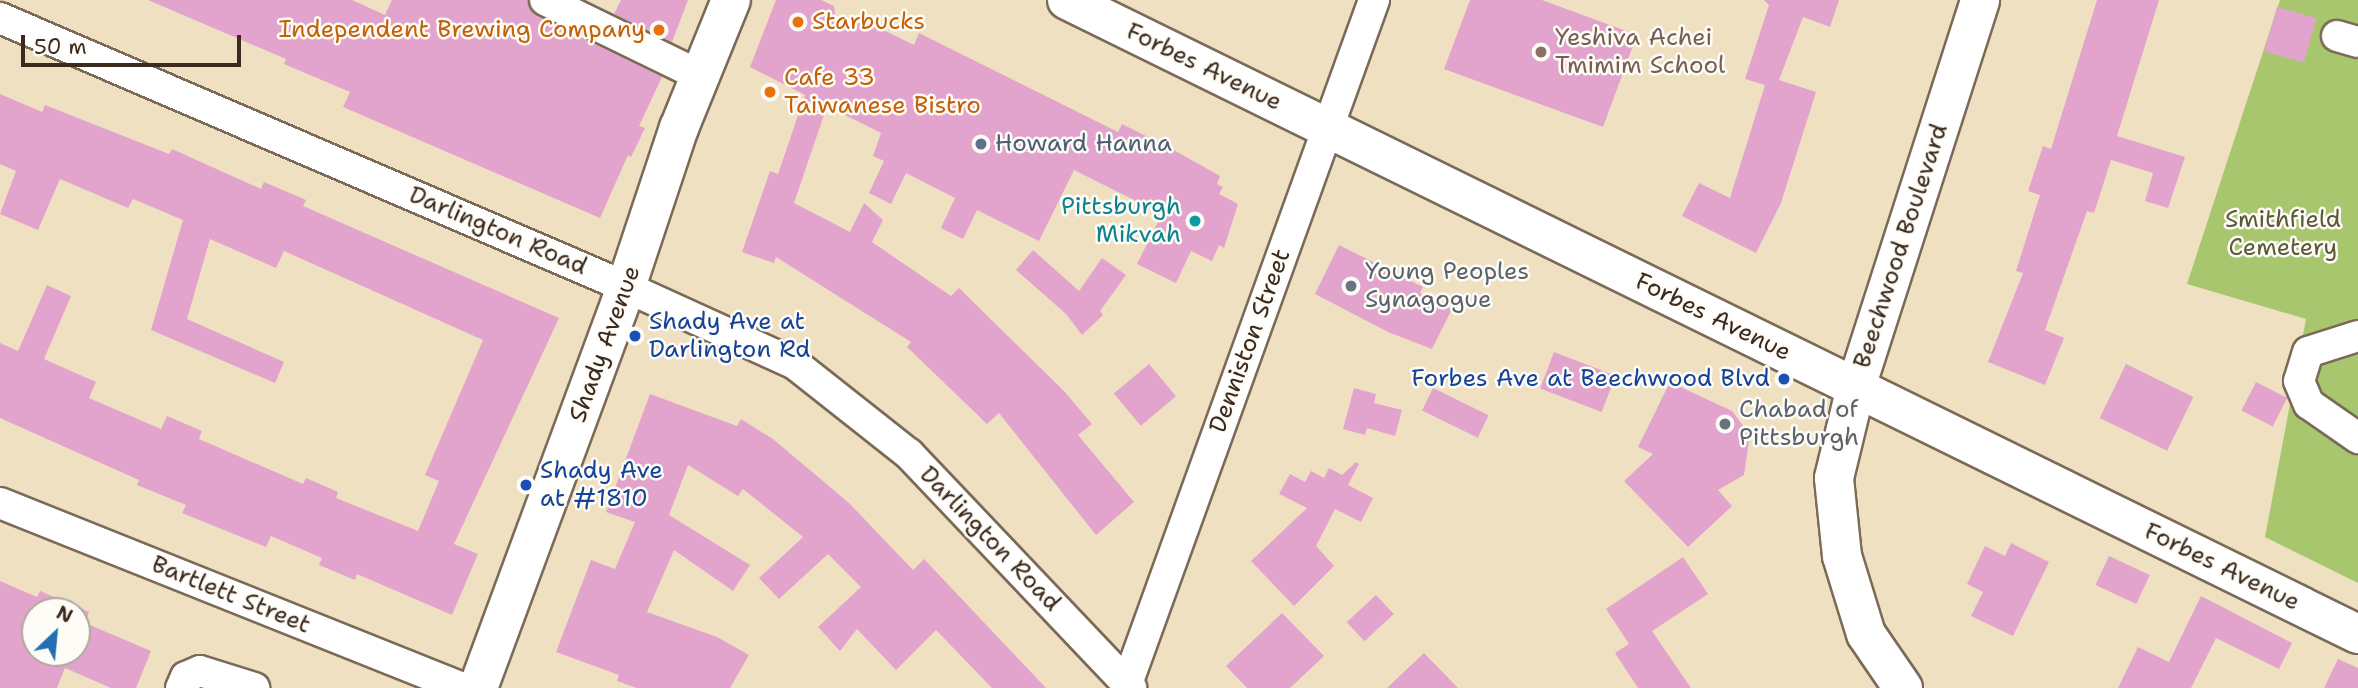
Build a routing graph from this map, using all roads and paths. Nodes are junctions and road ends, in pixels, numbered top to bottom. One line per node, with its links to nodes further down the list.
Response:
1 (545, 0): 7 (street)
2 (731, 0): 7 (main road, Shady Avenue)
3 (1067, 0): 8 (main road, Forbes Avenue)
4 (1374, 0): 8 (street, Denniston Street)
5 (1980, 0): 11 (main road, Beechwood Boulevard)
6 (0, 18): 9 (street, Darlington Road)
7 (703, 77): 9 (main road, Shady Avenue)
8 (1327, 128): 11 (main road, Forbes Avenue); 15 (street, Denniston Street)
9 (626, 287): 15 (street, Darlington Road); 19 (main road, Shady Avenue)
10 (2358, 336): 12 (street)
11 (1856, 387): 14 (main road, Forbes Avenue); 20 (main road, Beechwood Boulevard)
12 (2358, 438)
13 (0, 503): 18 (street, Bartlett Street)
14 (2358, 634)
15 (1129, 686)
16 (181, 688): 17 (street)
17 (254, 688)
18 (462, 688)
19 (478, 688)
20 (1903, 688)

